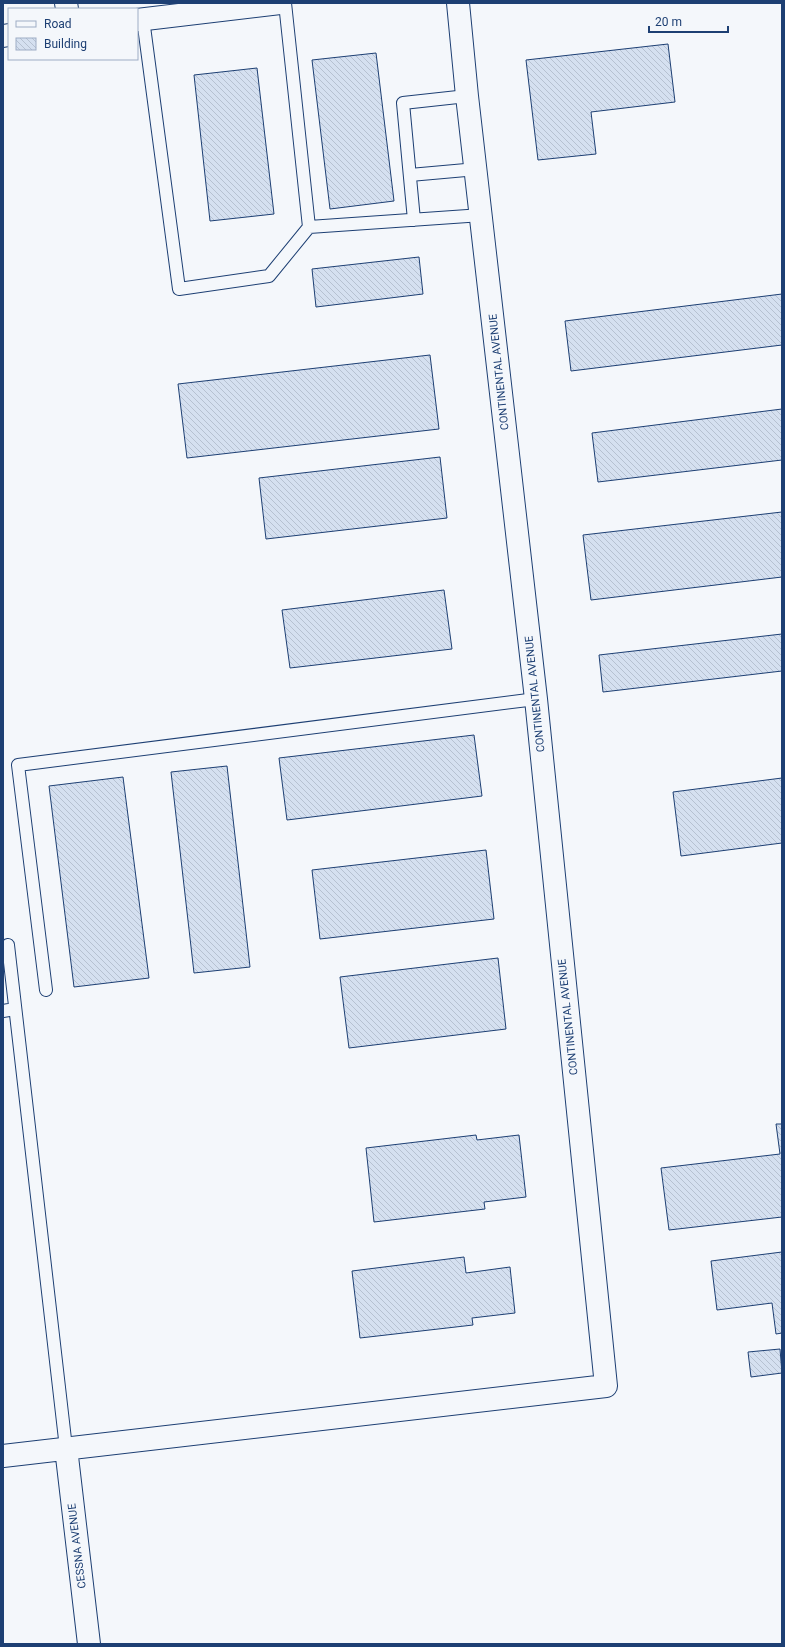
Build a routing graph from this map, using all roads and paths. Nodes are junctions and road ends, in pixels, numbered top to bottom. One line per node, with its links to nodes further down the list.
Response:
1 (280, 3): 4 (street)
2 (285, 3): 10 (lane)
3 (458, 3): 5 (street, CONTINENTAL AVENUE)
4 (140, 20): 10 (lane)
5 (467, 96): 6 (street, CONTINENTAL AVENUE); 7 (lane)
6 (477, 169): 7 (lane); 8 (street, CONTINENTAL AVENUE)
7 (410, 175): 9 (lane)
8 (482, 215): 9 (lane); 11 (street, CONTINENTAL AVENUE)
9 (414, 220): 10 (lane)
10 (309, 227)
11 (536, 699): 13 (lane); 16 (street, CONTINENTAL AVENUE)
12 (8, 945): 14 (lane)
13 (46, 990)
14 (15, 1009): 15 (lane); 16 (lane)
15 (3, 1011)
16 (66, 1448): 17 (street); 18 (street, CESSNA AVENUE)
17 (3, 1456)
18 (89, 1644)

